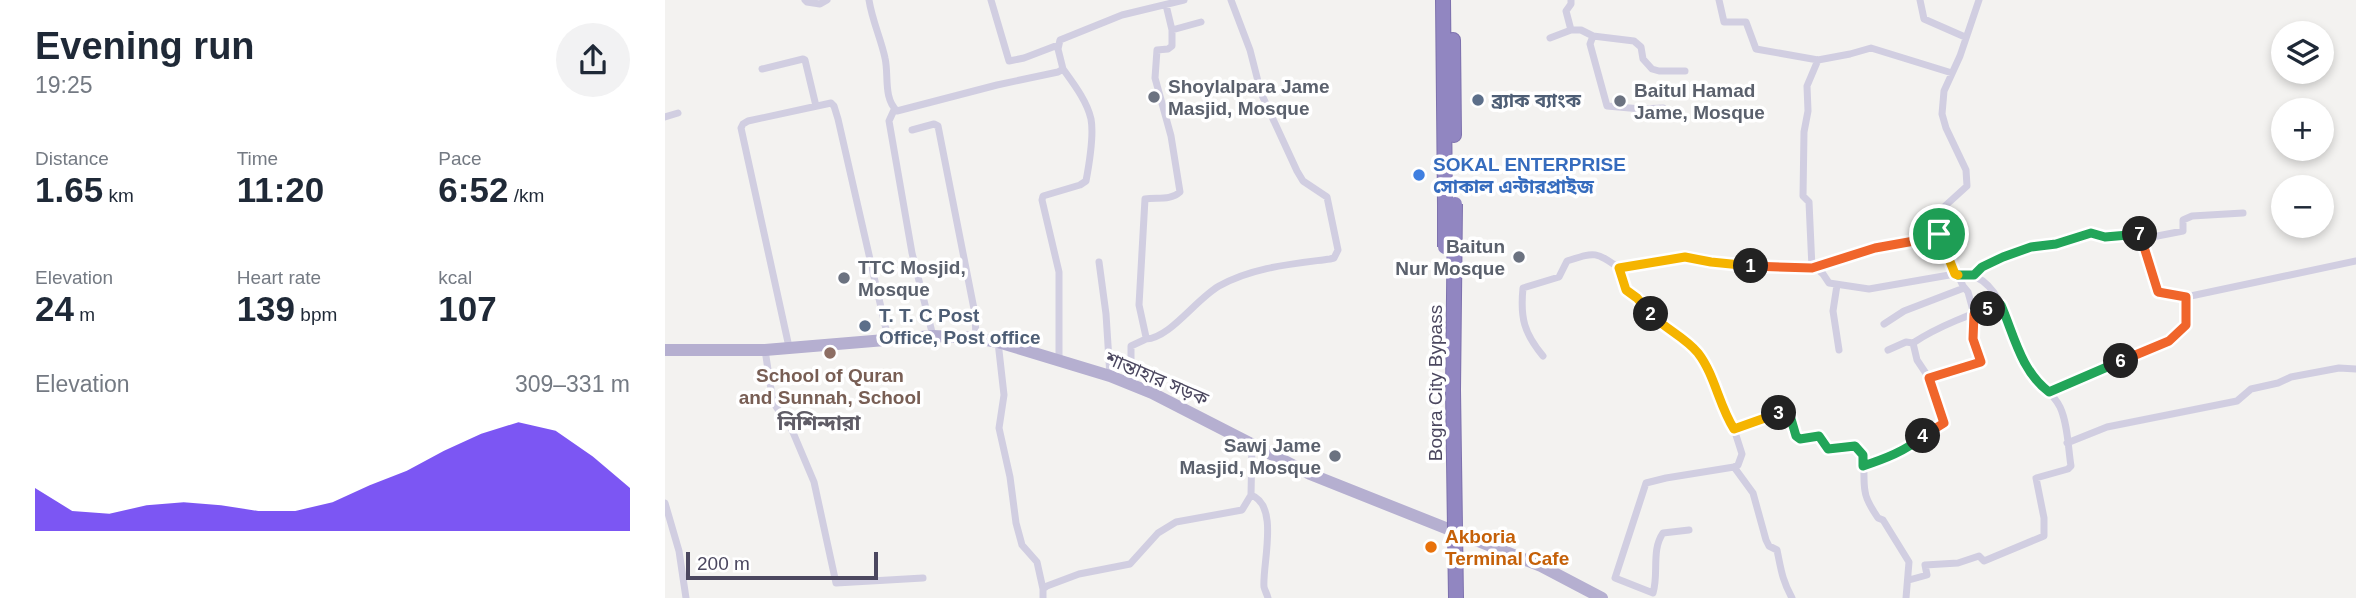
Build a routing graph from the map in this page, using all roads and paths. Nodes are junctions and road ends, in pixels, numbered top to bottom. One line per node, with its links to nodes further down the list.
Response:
1 (806, 0): 2 (street)
2 (827, 0)
3 (869, 0): 28 (street)
4 (991, 0): 20 (street)
5 (1184, 0): 11 (street)
6 (1231, 0): 51 (street)
7 (1570, 0): 15 (street)
8 (1719, 0): 21 (street)
9 (1920, 0): 18 (street)
10 (1979, 0): 18 (street)
11 (1167, 3): 14 (street); 20 (street)
12 (1447, 3): 16 (highway); 32 (highway, Bogra City Bypass)
13 (1202, 22): 14 (street)
14 (1172, 30): 51 (street)
15 (1571, 30): 17 (street); 19 (street)
16 (1433, 34)
17 (1593, 36): 24 (street); 27 (street)
18 (1965, 37): 25 (street)
19 (1551, 38)
20 (1058, 44): 23 (street)
21 (1818, 60): 25 (street); 39 (street)
22 (762, 69): 26 (street)
23 (1063, 69): 28 (street); 60 (street)
24 (1685, 71)
25 (1952, 73): 34 (street)
26 (817, 106): 49 (street); 54 (street)
27 (1663, 108)
28 (894, 110): 48 (street)
29 (678, 113): 30 (street)
30 (665, 117)
31 (912, 130): 50 (street)
32 (1450, 205): 81 (highway, Bogra City Bypass, bridge); 82 (highway, Bogra City Bypass, bridge)
33 (2243, 213): 35 (street)
34 (1939, 234): 39 (street); 40 (street)
35 (2142, 239): 41 (street); 44 (street)
36 (2356, 261): 44 (street)
37 (1099, 262): 62 (street)
38 (1619, 268): 39 (street); 59 (street); 66 (street)
39 (1813, 268): 42 (street)
40 (1957, 275): 41 (street); 42 (street); 43 (street)
41 (1974, 275): 45 (street)
42 (1837, 285): 57 (street)
43 (1964, 288): 46 (street); 47 (street)
44 (2186, 297): 65 (street)
45 (2001, 305): 46 (street); 65 (street)
46 (1974, 314): 53 (street); 63 (street)
47 (1884, 324)
48 (933, 336): 49 (main road, শান্তাহার সড়ক); 50 (main road, শান্তাহার সড়ক)
49 (888, 338): 54 (main road, শান্তাহার সড়ক)
50 (976, 338): 52 (main road, শান্তাহার সড়ক)
51 (1146, 340): 64 (street)
52 (998, 342): 60 (main road, শান্তাহার সড়ক); 77 (street)
53 (1913, 344): 58 (street); 63 (street)
54 (789, 347): 56 (main road, শান্তাহার সড়ক)
55 (665, 350): 56 (main road, শান্তাহার সড়ক)
56 (765, 350): 75 (street)
57 (1839, 350)
58 (1888, 350)
59 (1543, 356)
60 (1059, 361): 62 (main road, শান্তাহার সড়ক)
61 (2356, 369): 67 (street)
62 (1110, 376): 64 (main road, শান্তাহার সড়ক)
63 (1929, 378): 69 (street)
64 (1131, 384): 68 (main road, শান্তাহার সড়ক)
65 (2049, 392): 67 (street)
66 (1734, 429): 69 (street); 70 (street)
67 (2067, 443): 76 (street)
68 (1252, 444): 71 (street); 83 (main road, শান্তাহার সড়ক)
69 (1863, 466): 76 (street)
70 (1734, 467): 74 (street); 84 (street)
71 (1251, 495): 77 (street); 80 (street)
72 (665, 503): 73 (street)
73 (667, 522): 78 (street)
74 (1689, 530)
75 (923, 578)
76 (1909, 580): 85 (street)
77 (1043, 589): 79 (street)
78 (686, 598)
79 (1043, 598)
80 (1268, 598)
81 (1447, 598)
82 (1456, 598)
83 (1602, 598)
84 (1792, 598)
85 (1906, 598)

